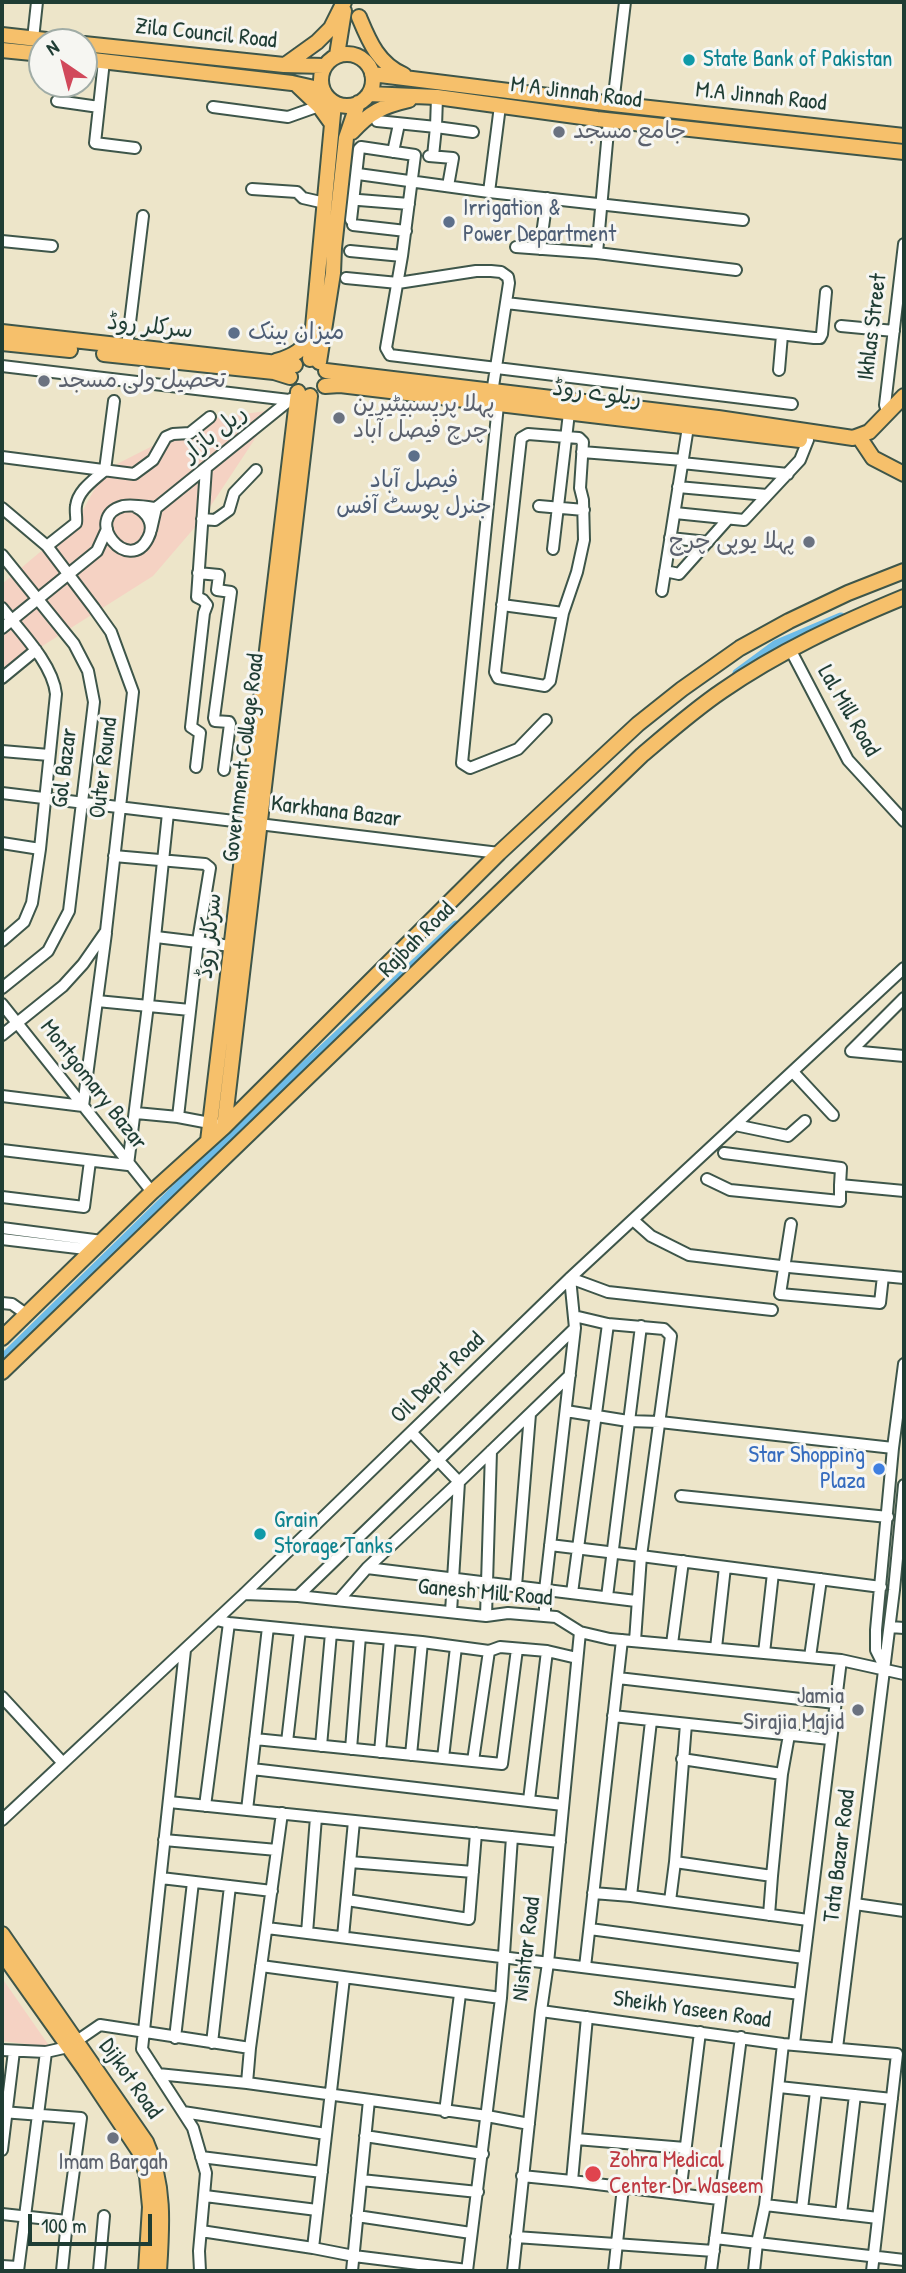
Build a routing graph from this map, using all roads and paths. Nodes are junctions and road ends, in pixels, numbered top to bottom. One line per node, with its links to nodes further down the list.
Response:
1 (37, 2): 5 (street)
2 (344, 2): 11 (main road); 15 (main road)
3 (625, 2): 24 (street)
4 (360, 9): 12 (main road); 20 (main road)
5 (34, 28)
6 (2, 35): 7 (main road)
7 (28, 38)
8 (98, 45): 15 (main road, Zila Council Road)
9 (2, 50): 10 (main road)
10 (28, 53)
11 (337, 55): 12 (main road); 16 (main road)
12 (363, 59): 17 (main road)
13 (98, 60): 14 (main road, Zila Council Road)
14 (104, 61): 18 (main road, Zila Council Road); 26 (street)
15 (284, 65): 16 (main road, Zila Council Road)
16 (324, 66): 19 (main road)
17 (372, 74): 20 (main road, M A Jinnah Raod); 21 (main road)
18 (297, 85): 19 (main road, Zila Council Road); 23 (main road)
19 (323, 90): 23 (main road)
20 (429, 92): 21 (main road, M A Jinnah Raod); 24 (main road, M A Jinnah Raod); 25 (main road, M A Jinnah Raod); 31 (street); 34 (main road)
21 (363, 98): 23 (main road); 34 (main road)
22 (57, 102): 26 (street)
23 (327, 104): 27 (street); 47 (main road)
24 (613, 104): 33 (main road, M.A Jinnah Raod)
25 (500, 106): 28 (main road, M A Jinnah Raod); 44 (street)
26 (99, 107): 35 (street)
27 (213, 107)
28 (609, 120): 37 (main road, M A Jinnah Raod); 48 (street)
29 (377, 121): 30 (street)
30 (399, 124): 31 (street); 36 (street)
31 (436, 127): 32 (street); 39 (street)
32 (473, 132)
33 (904, 136)
34 (346, 138): 76 (main road)
35 (135, 148)
36 (393, 152): 38 (street); 40 (street)
37 (904, 152)
38 (415, 155): 39 (street); 41 (street)
39 (433, 156): 42 (street)
40 (358, 174): 41 (street); 52 (street)
41 (412, 181): 42 (street); 49 (street)
42 (448, 186): 44 (street)
43 (252, 189): 47 (street)
44 (489, 192): 45 (street)
45 (547, 198): 48 (street); 57 (street)
46 (359, 200): 49 (street)
47 (325, 203): 69 (main road)
48 (602, 203): 51 (street); 59 (street)
49 (409, 204): 52 (street)
50 (143, 216): 72 (street)
51 (743, 220)
52 (406, 231): 60 (street)
53 (2, 241): 55 (street)
54 (904, 244): 67 (street, Ikhlas Street)
55 (52, 246)
56 (516, 247): 57 (street)
57 (540, 249): 59 (street)
58 (349, 251): 60 (street)
59 (597, 253): 61 (street)
60 (402, 256): 63 (street)
61 (736, 270)
62 (346, 278): 63 (street)
63 (398, 283): 65 (street); 75 (street)
64 (826, 292): 70 (street)
65 (506, 303): 70 (street); 75 (street)
66 (841, 326): 67 (street)
67 (894, 331): 86 (street, Ikhlas Street)
68 (2, 332): 72 (main road, سرکلر روڈ)
69 (312, 335): 73 (main road); 76 (main road)
70 (782, 335): 77 (street)
71 (2, 343): 78 (main road, سرکلر روڈ)
72 (127, 347): 73 (main road, سرکلر روڈ)
73 (272, 362): 78 (main road, سرکلر روڈ)
74 (2, 366): 79 (street)
75 (496, 368): 81 (street); 83 (street)
76 (320, 369): 78 (main road); 79 (main road); 81 (main road, ریلوے روڈ)
77 (779, 370)
78 (292, 371): 79 (main road)
79 (299, 396): 95 (street, ریل بازار); 148 (main road, Government College Road)
80 (904, 396): 86 (main road)
81 (495, 399): 85 (main road, ریلوے روڈ); 91 (main road, ریلوے روڈ); 137 (street)
82 (114, 401): 96 (street)
83 (792, 404)
84 (904, 410): 91 (main road)
85 (569, 413): 88 (main road, ریلوے روڈ); 89 (street)
86 (888, 414): 91 (main road)
87 (210, 417): 96 (street)
88 (688, 428): 90 (main road, ریلوے روڈ); 94 (street)
89 (566, 438): 92 (street); 106 (street); 128 (street)
90 (808, 440): 91 (main road, ریلوے روڈ); 98 (street)
91 (861, 440): 99 (main road)
92 (582, 452): 94 (street); 107 (street)
93 (2, 457): 96 (street)
94 (683, 462): 98 (street); 100 (street)
95 (206, 468): 105 (street, ریل بازار); 109 (street)
96 (105, 470): 115 (street)
97 (256, 470): 109 (street)
98 (788, 474): 101 (street)
99 (904, 474)
100 (678, 487): 101 (street); 108 (street)
101 (767, 495): 110 (street)
102 (539, 506): 106 (street)
103 (136, 507): 105 (street); 111 (street); 112 (street)
104 (2, 508): 115 (street, Outer Round)
105 (156, 508): 112 (street)
106 (558, 508): 107 (street); 116 (street)
107 (584, 510): 130 (street)
108 (674, 513): 110 (street); 113 (street)
109 (202, 519): 122 (street)
110 (729, 519): 114 (street)
111 (107, 529): 117 (street); 118 (street)
112 (151, 530): 117 (street)
113 (670, 538): 114 (street); 120 (street)
114 (708, 542): 120 (street)
115 (47, 546): 123 (street, Outer Round)
116 (553, 549)
117 (125, 550): 118 (street)
118 (97, 551): 123 (street)
119 (2, 555): 127 (street, Gol Bazar)
120 (665, 571): 124 (street)
121 (904, 571): 125 (main road, Rajbah Road)
122 (198, 573): 140 (street); 141 (street)
123 (67, 575): 127 (street); 145 (street, Outer Round)
124 (662, 592)
125 (849, 595): 131 (main road); 151 (main road, Rajbah Road)
126 (904, 597): 131 (main road, Rajbah Road)
127 (38, 598): 132 (street); 144 (street, Gol Bazar)
128 (502, 605): 130 (street); 130 (street)
129 (2, 608): 132 (street)
130 (563, 612)
131 (859, 615): 134 (main road, Rajbah Road)
132 (11, 620): 133 (street); 135 (street)
133 (2, 628)
134 (790, 649): 147 (street, Lal Mill Road); 169 (main road, Rajbah Road)
135 (36, 650): 136 (street); 139 (street)
136 (2, 678)
137 (546, 720)
138 (2, 751): 139 (street)
139 (49, 755): 143 (street)
140 (196, 767)
141 (224, 769)
142 (2, 793): 143 (street, Karkhana Bazar)
143 (44, 798): 144 (street, Karkhana Bazar); 150 (street)
144 (82, 802): 145 (street, Karkhana Bazar); 160 (street, Gol Bazar)
145 (120, 806): 146 (street, Karkhana Bazar); 152 (street, Outer Round)
146 (168, 813): 148 (street, Karkhana Bazar); 153 (street)
147 (904, 821)
148 (253, 823): 151 (street, Karkhana Bazar); 158 (main road, سرکلر روڈ); 172 (main road, Government College Road)
149 (2, 843): 150 (street)
150 (40, 849): 156 (street)
151 (499, 853): 167 (main road, Rajbah Road)
152 (114, 856): 153 (street); 154 (street, Outer Round)
153 (164, 860): 155 (street); 157 (street)
154 (106, 931): 162 (street); 166 (street, Outer Round)
155 (156, 937): 157 (street); 164 (street)
156 (2, 940)
157 (198, 941): 158 (street); 165 (street)
158 (231, 946): 180 (main road, سرکلر روڈ)
159 (904, 968): 171 (street, Oil Depot Road)
160 (2, 988)
161 (904, 998): 170 (street)
162 (97, 1001): 164 (street); 175 (street)
163 (2, 1004): 166 (street, Montgomary Bazar)
164 (148, 1005): 165 (street); 176 (street)
165 (190, 1010): 178 (street)
166 (16, 1022): 168 (street, Outer Round); 175 (street, Montgomary Bazar)
167 (329, 1027): 169 (main road); 174 (main road, Rajbah Road)
168 (2, 1035)
169 (344, 1041): 208 (main road, Rajbah Road)
170 (904, 1056)
171 (793, 1072): 177 (street); 181 (street, Oil Depot Road)
172 (228, 1089): 174 (main road); 180 (main road, Government College Road)
173 (2, 1096): 175 (street)
174 (249, 1100): 180 (main road, Rajbah Road)
175 (83, 1106): 185 (street, Montgomary Bazar)
176 (136, 1113): 178 (street); 185 (street)
177 (833, 1115)
178 (178, 1117): 180 (street)
179 (805, 1121): 181 (street)
180 (217, 1124): 189 (main road, Rajbah Road)
181 (735, 1125): 191 (street, Oil Depot Road)
182 (2, 1150): 184 (street)
183 (724, 1153): 187 (street)
184 (90, 1161): 185 (street); 190 (street)
185 (128, 1165): 189 (street, Montgomary Bazar)
186 (707, 1179): 187 (street)
187 (840, 1185): 188 (street)
188 (904, 1191)
189 (152, 1192): 195 (main road, Rajbah Road)
190 (2, 1197)
191 (633, 1220): 196 (street); 198 (street, Oil Depot Road)
192 (791, 1224): 196 (street)
193 (2, 1228): 195 (street)
194 (2, 1239): 195 (street)
195 (98, 1245): 202 (main road, Rajbah Road)
196 (784, 1267): 197 (street); 197 (street)
197 (883, 1276): 199 (street)
198 (570, 1278): 201 (street); 203 (street); 215 (street, Oil Depot Road)
199 (904, 1278)
200 (2, 1303): 202 (street)
201 (772, 1310)
202 (26, 1314): 206 (main road, Rajbah Road)
203 (575, 1322): 204 (street); 209 (street); 218 (street)
204 (608, 1324): 205 (street); 212 (street)
205 (641, 1326): 213 (street); 214 (street)
206 (2, 1338)
207 (904, 1364): 216 (street, Tata Bazar Road)
208 (2, 1372)
209 (570, 1375): 210 (street); 211 (street)
210 (566, 1411): 212 (street); 223 (street)
211 (530, 1414): 217 (street); 234 (street)
212 (596, 1417): 213 (street); 224 (street)
213 (628, 1421): 214 (street); 225 (street)
214 (660, 1422): 216 (street); 226 (street)
215 (412, 1433): 218 (street); 239 (street, Oil Depot Road)
216 (893, 1448): 222 (street, Tata Bazar Road)
217 (491, 1451): 219 (street); 233 (street)
218 (439, 1459): 219 (street); 240 (street)
219 (459, 1482): 229 (street); 231 (street)
220 (904, 1485): 237 (street, Tata Bazar Road)
221 (681, 1496): 222 (street)
222 (888, 1517): 235 (street, Tata Bazar Road)
223 (550, 1545): 224 (street); 236 (street)
224 (578, 1549): 225 (street); 238 (street)
225 (612, 1553): 226 (street); 241 (street)
226 (641, 1556): 227 (street); 243 (street)
227 (683, 1561): 228 (street); 259 (street)
228 (725, 1567): 230 (street); 261 (street)
229 (367, 1568): 231 (street); 242 (street)
230 (774, 1573): 232 (street); 266 (street)
231 (453, 1578): 233 (street); 244 (street)
232 (821, 1579): 235 (street); 267 (street)
233 (486, 1583): 234 (street); 246 (street)
234 (516, 1586): 236 (street)
235 (881, 1587): 270 (street, Tata Bazar Road)
236 (545, 1590): 238 (street); 245 (street)
237 (899, 1590): 249 (street, Tata Bazar Road)
238 (572, 1593): 241 (street)
239 (244, 1594): 240 (street, Ganesh Mill Road); 247 (street, Oil Depot Road)
240 (298, 1596): 242 (street, Ganesh Mill Road)
241 (607, 1597): 243 (street)
242 (339, 1600): 244 (street, Ganesh Mill Road)
243 (636, 1601): 257 (street)
244 (450, 1612): 246 (street, Ganesh Mill Road)
245 (545, 1615): 246 (street, Ganesh Mill Road); 252 (street, Ganesh Mill Road)
246 (486, 1616)
247 (223, 1622): 248 (street); 263 (street, Oil Depot Road); 295 (street)
248 (268, 1627): 251 (street); 279 (street)
249 (890, 1627): 250 (street); 270 (street, Tata Bazar Road)
250 (904, 1628)
251 (300, 1630): 253 (street); 281 (street)
252 (580, 1632): 256 (street, Ganesh Mill Road); 268 (street, Nishtar Road)
253 (331, 1633): 254 (street); 282 (street)
254 (360, 1636): 255 (street); 283 (street)
255 (390, 1639): 258 (street); 284 (street)
256 (622, 1640): 257 (street, Ganesh Mill Road); 272 (street)
257 (635, 1641): 259 (street, Ganesh Mill Road)
258 (422, 1642): 260 (street); 285 (street)
259 (672, 1644): 261 (street, Ganesh Mill Road)
260 (456, 1647): 264 (street); 286 (street)
261 (716, 1648): 266 (street, Ganesh Mill Road)
262 (517, 1649): 264 (street); 265 (street); 288 (street)
263 (185, 1650): 289 (street, Oil Depot Road); 293 (street)
264 (489, 1651): 288 (street)
265 (547, 1651): 268 (street); 292 (street)
266 (764, 1653): 267 (street, Ganesh Mill Road)
267 (810, 1657): 269 (street, Ganesh Mill Road)
268 (577, 1658): 294 (street, Nishtar Road)
269 (841, 1660): 270 (street, Ganesh Mill Road); 274 (street)
270 (885, 1669): 271 (street, Ganesh Mill Road); 318 (street, Tata Bazar Road)
271 (904, 1674)
272 (618, 1678): 274 (street); 275 (street)
273 (2, 1697): 289 (street)
274 (835, 1703): 280 (street)
275 (614, 1716): 276 (street); 314 (street)
276 (651, 1721): 277 (street); 315 (street)
277 (686, 1724): 278 (street); 287 (street)
278 (789, 1735): 280 (street); 291 (street)
279 (255, 1739): 281 (street); 290 (street)
280 (830, 1739): 321 (street)
281 (287, 1742): 282 (street)
282 (321, 1746): 283 (street)
283 (351, 1749): 284 (street)
284 (380, 1752): 285 (street)
285 (411, 1755): 286 (street)
286 (443, 1758): 288 (street)
287 (682, 1759): 291 (street); 307 (street)
288 (473, 1761)
289 (63, 1763): 299 (street, Oil Depot Road)
290 (252, 1769): 292 (street); 296 (street)
291 (782, 1774): 309 (street)
292 (529, 1800): 294 (street)
293 (169, 1802): 295 (street); 303 (street)
294 (563, 1805): 304 (street, Nishtar Road)
295 (205, 1806): 296 (street)
296 (247, 1810): 297 (street)
297 (282, 1813): 298 (street); 305 (street)
298 (316, 1817): 300 (street); 324 (street)
299 (2, 1820)
300 (354, 1821): 301 (street); 306 (street)
301 (476, 1833): 302 (street); 308 (street)
302 (512, 1837): 304 (street); 328 (street)
303 (164, 1840): 305 (street); 310 (street)
304 (560, 1842): 330 (street, Nishtar Road)
305 (277, 1850): 313 (street)
306 (350, 1862): 308 (street); 316 (street)
307 (675, 1862): 309 (street); 317 (street)
308 (473, 1872): 316 (street)
309 (772, 1876): 320 (street)
310 (160, 1878): 311 (street); 339 (street)
311 (193, 1882): 312 (street); 342 (street)
312 (230, 1886): 313 (street); 343 (street)
313 (272, 1891): 322 (street)
314 (593, 1892): 315 (street); 323 (street)
315 (631, 1896): 317 (street)
316 (347, 1900): 326 (street)
317 (670, 1901): 320 (street)
318 (855, 1905): 319 (street); 346 (street, Tata Bazar Road)
319 (904, 1911)
320 (769, 1915): 321 (street)
321 (808, 1920): 329 (street)
322 (267, 1927): 324 (street); 331 (street)
323 (590, 1929): 329 (street); 332 (street)
324 (307, 1933): 326 (street)
325 (2, 1934): 344 (main road, Dijkot Road)
326 (344, 1937): 328 (street)
327 (2, 1953): 344 (main road, Dijkot Road)
328 (505, 1958): 330 (street); 336 (street)
329 (804, 1958): 335 (street)
330 (548, 1962): 332 (street); 337 (street, Nishtar Road)
331 (261, 1966): 333 (street); 347 (street)
332 (585, 1967): 335 (street)
333 (344, 1978): 334 (street); 356 (street)
334 (460, 1994): 336 (street); 362 (street)
335 (800, 1994): 345 (street)
336 (501, 1998): 364 (street)
337 (541, 2011): 338 (street, Sheikh Yaseen Road); 365 (street, Nishtar Road)
338 (587, 2017): 340 (street, Sheikh Yaseen Road); 368 (street)
339 (145, 2032): 342 (street); 344 (street); 352 (street)
340 (700, 2032): 341 (street, Sheikh Yaseen Road); 369 (street)
341 (741, 2037): 345 (street, Sheikh Yaseen Road); 381 (street)
342 (175, 2038): 343 (street)
343 (212, 2043): 347 (street)
344 (72, 2044): 350 (street); 407 (main road, Dijkot Road)
345 (788, 2044): 346 (street, Sheikh Yaseen Road); 354 (street)
346 (837, 2048): 351 (street, Sheikh Yaseen Road)
347 (250, 2049): 353 (street)
348 (2, 2050): 349 (street)
349 (14, 2051): 350 (street); 360 (street)
350 (46, 2052): 363 (street)
351 (900, 2054): 358 (street)
352 (158, 2074): 353 (street); 361 (street)
353 (247, 2083): 356 (street)
354 (779, 2087): 355 (street); 382 (street)
355 (816, 2091): 357 (street); 383 (street)
356 (330, 2095): 359 (street); 366 (street)
357 (855, 2095): 358 (street); 386 (street)
358 (891, 2099): 390 (street)
359 (369, 2101): 362 (street); 367 (street)
360 (4, 2112): 363 (street); 370 (street)
361 (183, 2112): 366 (street); 372 (street)
362 (445, 2112): 364 (street)
363 (37, 2115): 387 (street); 391 (street)
364 (487, 2116): 365 (street); 371 (street)
365 (529, 2124): 374 (street, Nishtar Road)
366 (326, 2134): 373 (street)
367 (365, 2136): 371 (street); 375 (street)
368 (576, 2139): 369 (street); 376 (street)
369 (685, 2148): 379 (street)
370 (2, 2150)
371 (483, 2154): 378 (street)
372 (201, 2157): 373 (street); 380 (street)
373 (322, 2172): 384 (street)
374 (523, 2176): 376 (street); 394 (street, Nishtar Road)
375 (361, 2180): 378 (street); 389 (street)
376 (572, 2181): 377 (street)
377 (623, 2187): 379 (street); 397 (street)
378 (478, 2192): 393 (street)
379 (680, 2194): 381 (street)
380 (205, 2196): 384 (street); 392 (street)
381 (719, 2199): 395 (street)
382 (765, 2205): 383 (street); 396 (street)
383 (802, 2209): 386 (street)
384 (317, 2210): 398 (street)
385 (2, 2214): 387 (street)
386 (841, 2214): 390 (street)
387 (24, 2216): 391 (street); 404 (street)
388 (104, 2216): 406 (street)
389 (357, 2216): 393 (street); 400 (street)
390 (878, 2218): 401 (street)
391 (67, 2221): 405 (street)
392 (201, 2231): 398 (street); 408 (street)
393 (471, 2233): 410 (street)
394 (516, 2237): 397 (street); 411 (street, Nishtar Road)
395 (715, 2238): 396 (street); 399 (street)
396 (757, 2243): 401 (street); 414 (street)
397 (617, 2244): 399 (street); 412 (street)
398 (313, 2248): 400 (street)
399 (714, 2250): 413 (street)
400 (355, 2256): 409 (street); 410 (street)
401 (873, 2256): 402 (street); 415 (street)
402 (904, 2260)
403 (2, 2266): 404 (street)
404 (18, 2269)
405 (62, 2271)
406 (99, 2271)
407 (154, 2271)
408 (200, 2271)
409 (352, 2271)
410 (467, 2271)
411 (513, 2271)
412 (614, 2271)
413 (711, 2271)
414 (754, 2271)
415 (872, 2271)

